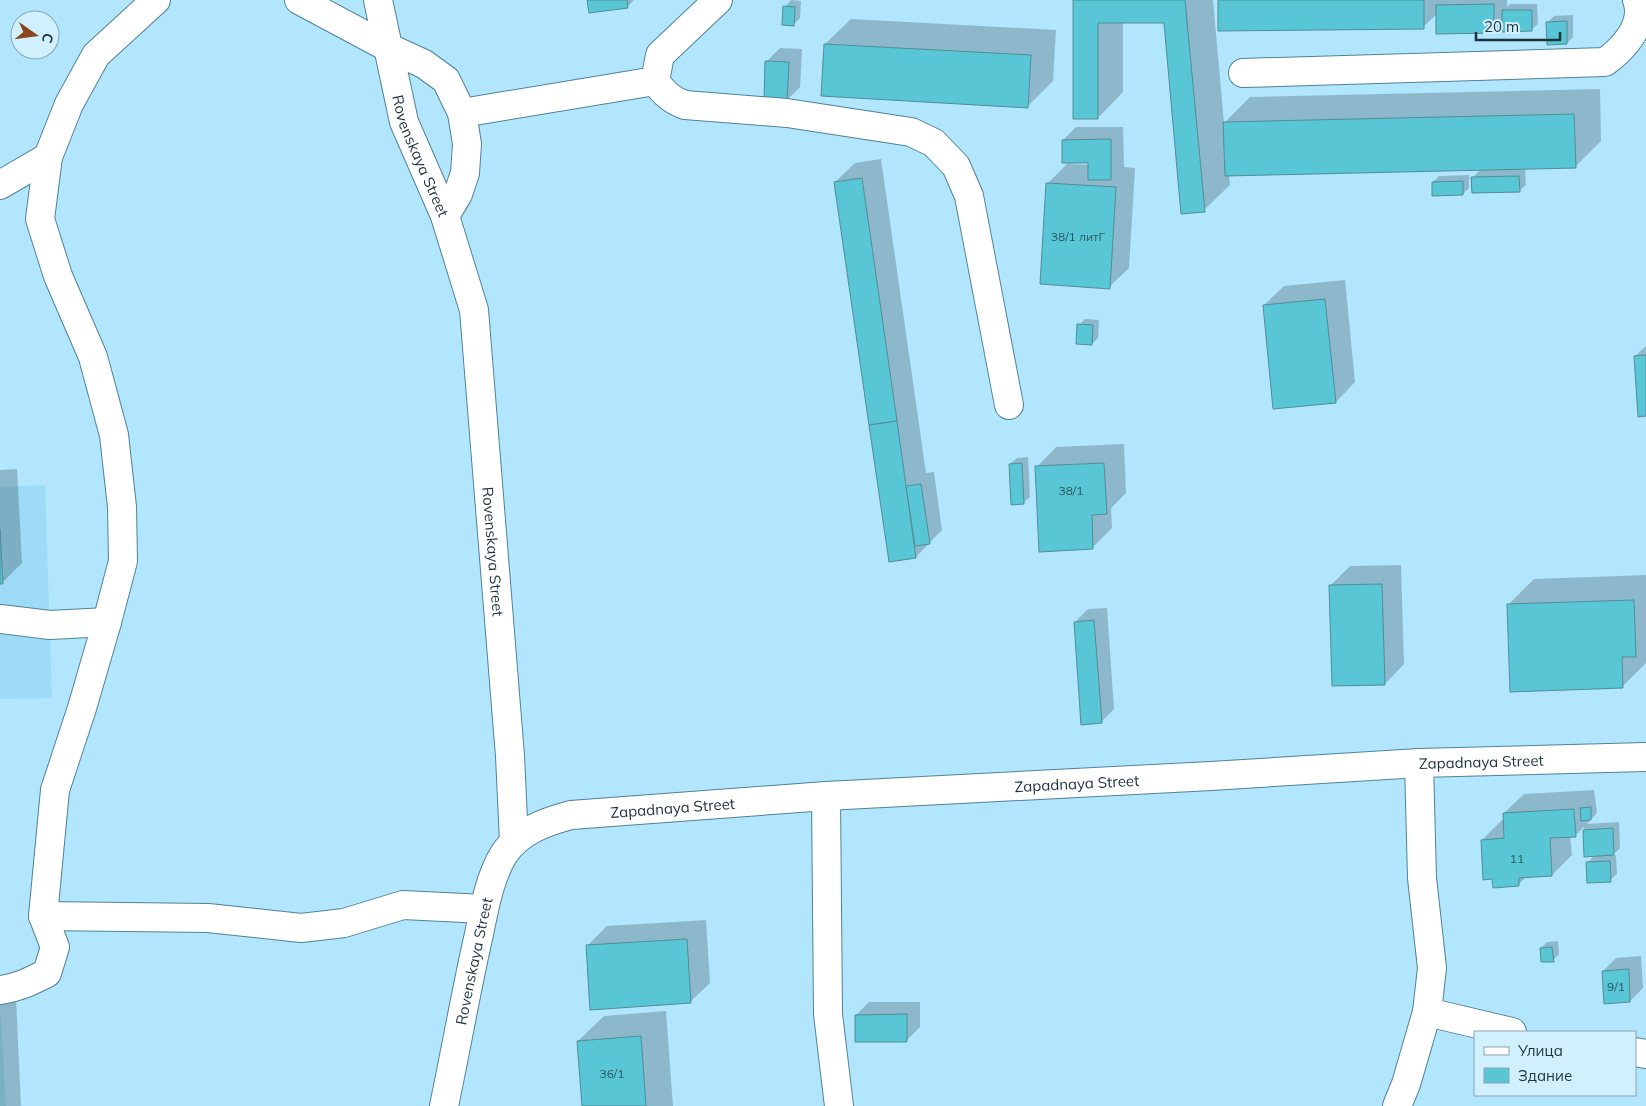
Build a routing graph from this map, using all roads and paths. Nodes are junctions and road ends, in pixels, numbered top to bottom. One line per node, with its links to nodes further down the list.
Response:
1 (156, 0): 10 (street)
2 (299, 0): 6 (street)
3 (378, 0): 6 (street, Rovenskaya Street)
4 (718, 0): 8 (street)
5 (1637, 0): 7 (street)
6 (387, 47): 9 (street); 12 (street, Rovenskaya Street)
7 (1243, 73)
8 (655, 81): 9 (street); 13 (street)
9 (462, 112): 12 (street)
10 (48, 156): 11 (street); 15 (street)
11 (0, 185)
12 (445, 216): 19 (street, Rovenskaya Street)
13 (1009, 405)
14 (0, 619): 15 (street)
15 (107, 622): 21 (street)
16 (1646, 757): 17 (street, Zapadnaya Street)
17 (1419, 763): 18 (street, Zapadnaya Street); 23 (street)
18 (826, 796): 19 (street, Zapadnaya Street); 26 (street)
19 (514, 842): 20 (street, Rovenskaya Street)
20 (484, 909): 21 (street); 25 (street, Rovenskaya Street)
21 (43, 916): 22 (street)
22 (0, 990)
23 (1427, 1012): 24 (street); 27 (street)
24 (1508, 1031)
25 (444, 1106)
26 (839, 1106)
27 (1397, 1106)

